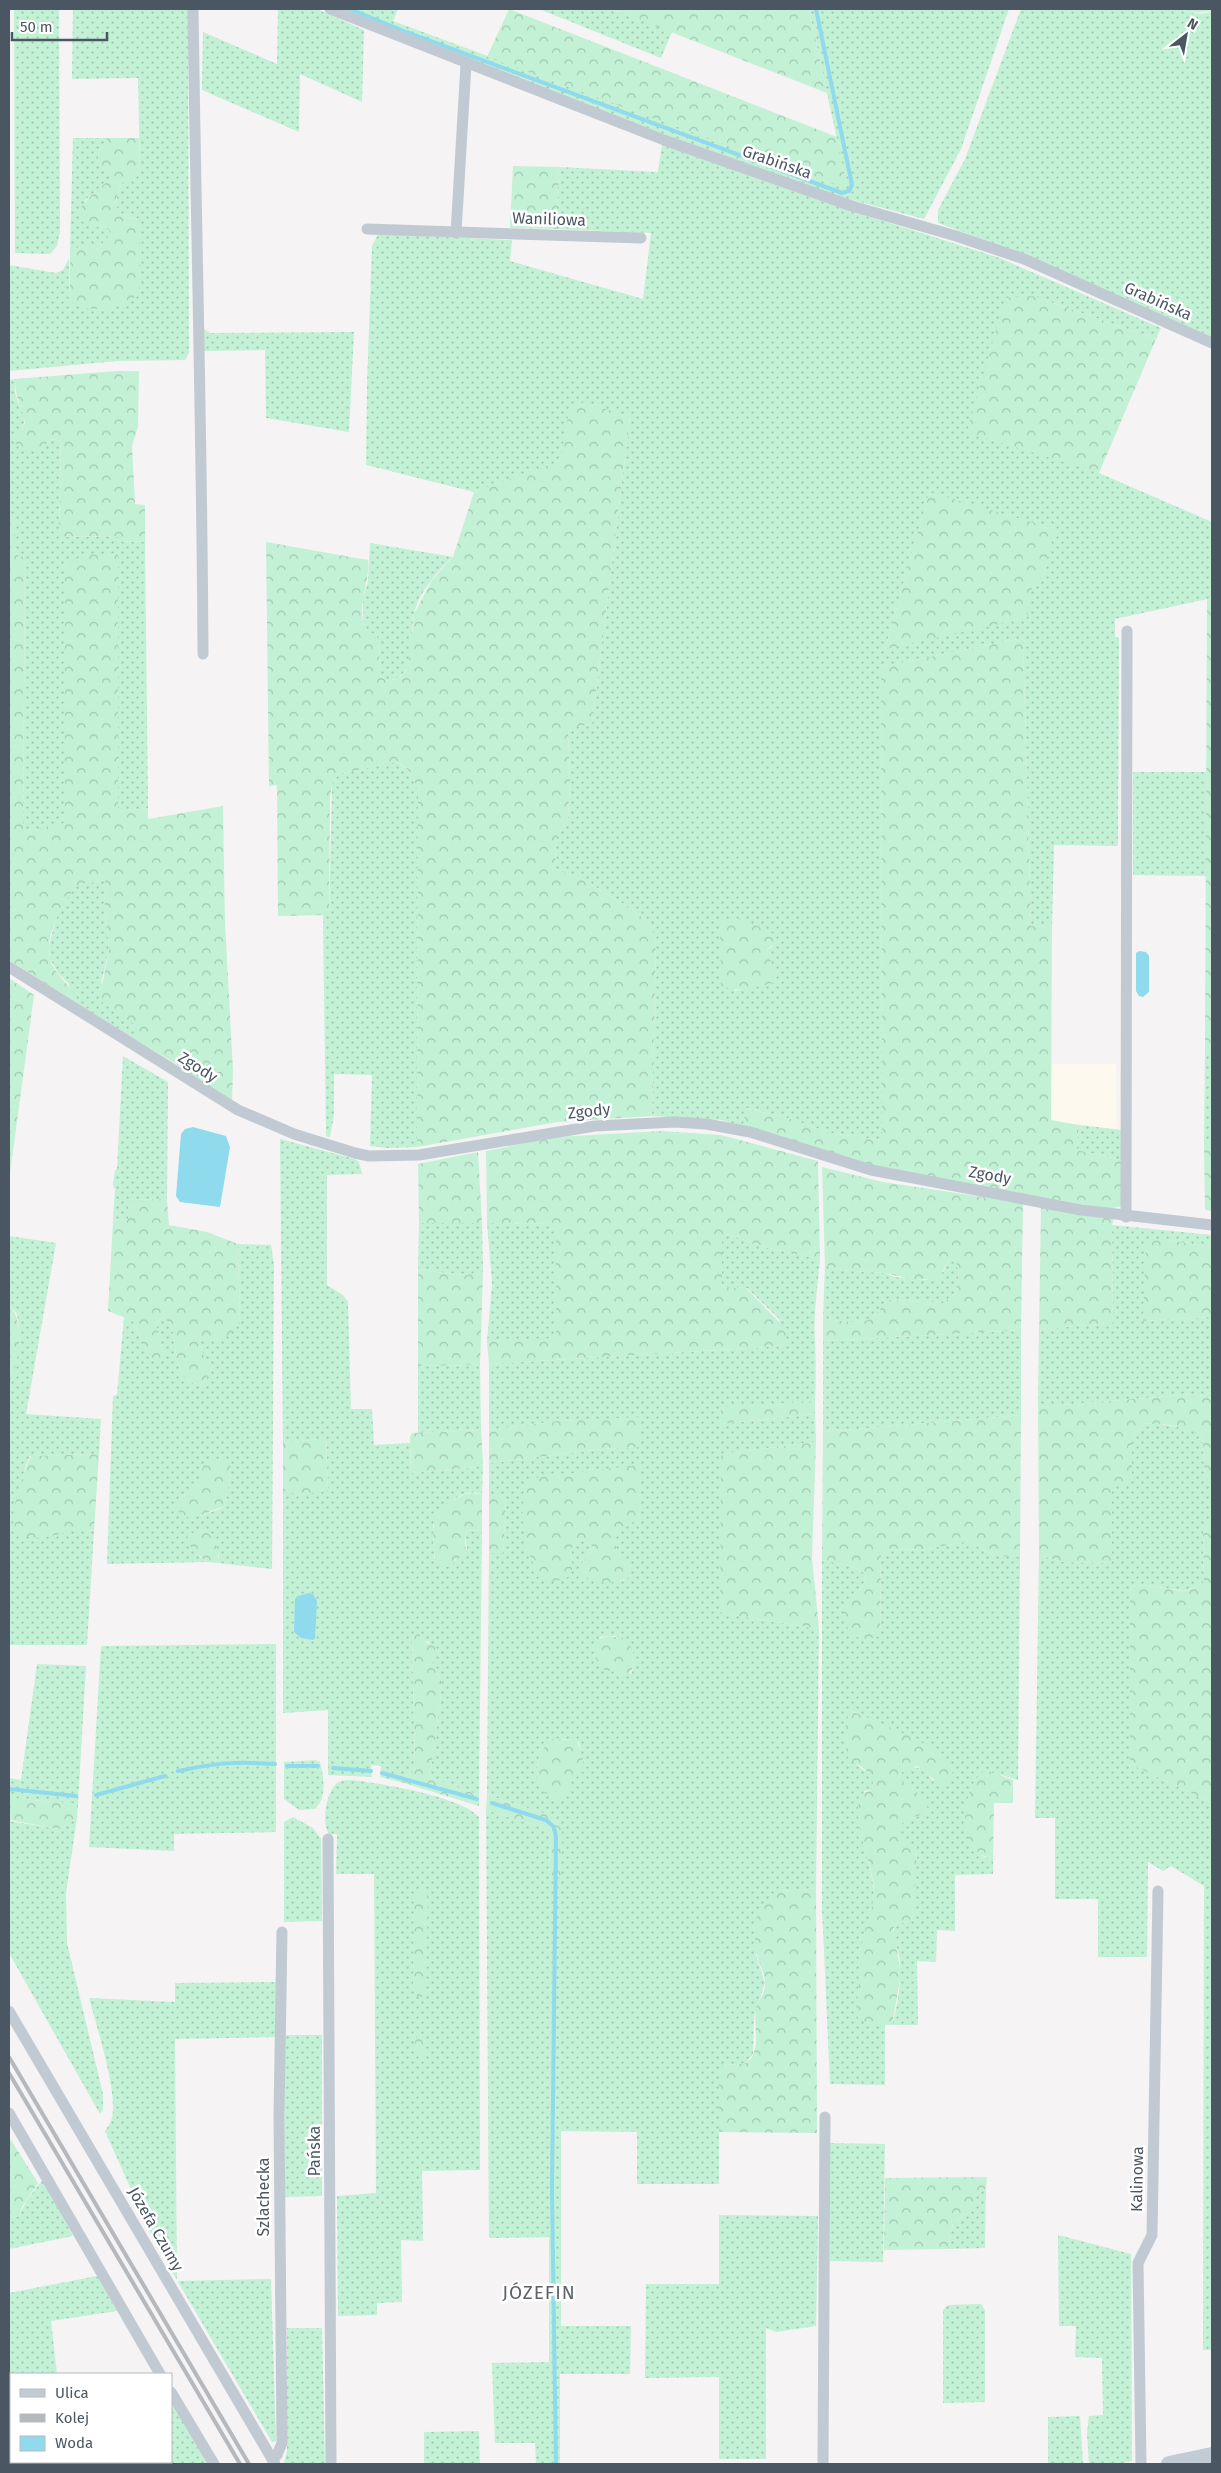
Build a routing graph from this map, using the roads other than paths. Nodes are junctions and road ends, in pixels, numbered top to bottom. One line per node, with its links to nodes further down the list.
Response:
1 (192, 9): 9 (street)
2 (330, 9): 3 (street, Grabińska)
3 (466, 64): 5 (street); 7 (street, Grabińska)
4 (367, 230): 5 (street, Waniliowa)
5 (456, 233): 6 (street, Waniliowa)
6 (641, 238)
7 (1212, 343)
8 (1127, 631): 11 (street)
9 (203, 654)
10 (9, 967): 11 (street, Zgody)
11 (1126, 1216): 12 (street, Zgody)
12 (1212, 1225)
13 (328, 1838): 24 (street, Pańska)
14 (1158, 1891): 26 (street, Kalinowa)
15 (282, 1932): 22 (street, Szlachecka)
16 (9, 2011): 22 (street, Józefa Czumy)
17 (9, 2113): 19 (street)
18 (825, 2117): 25 (street)
19 (157, 2373)
20 (172, 2394): 23 (street)
21 (1212, 2455): 27 (street)
22 (273, 2462)
23 (214, 2464)
24 (331, 2464)
25 (824, 2464)
26 (1141, 2464)
27 (1169, 2464)

